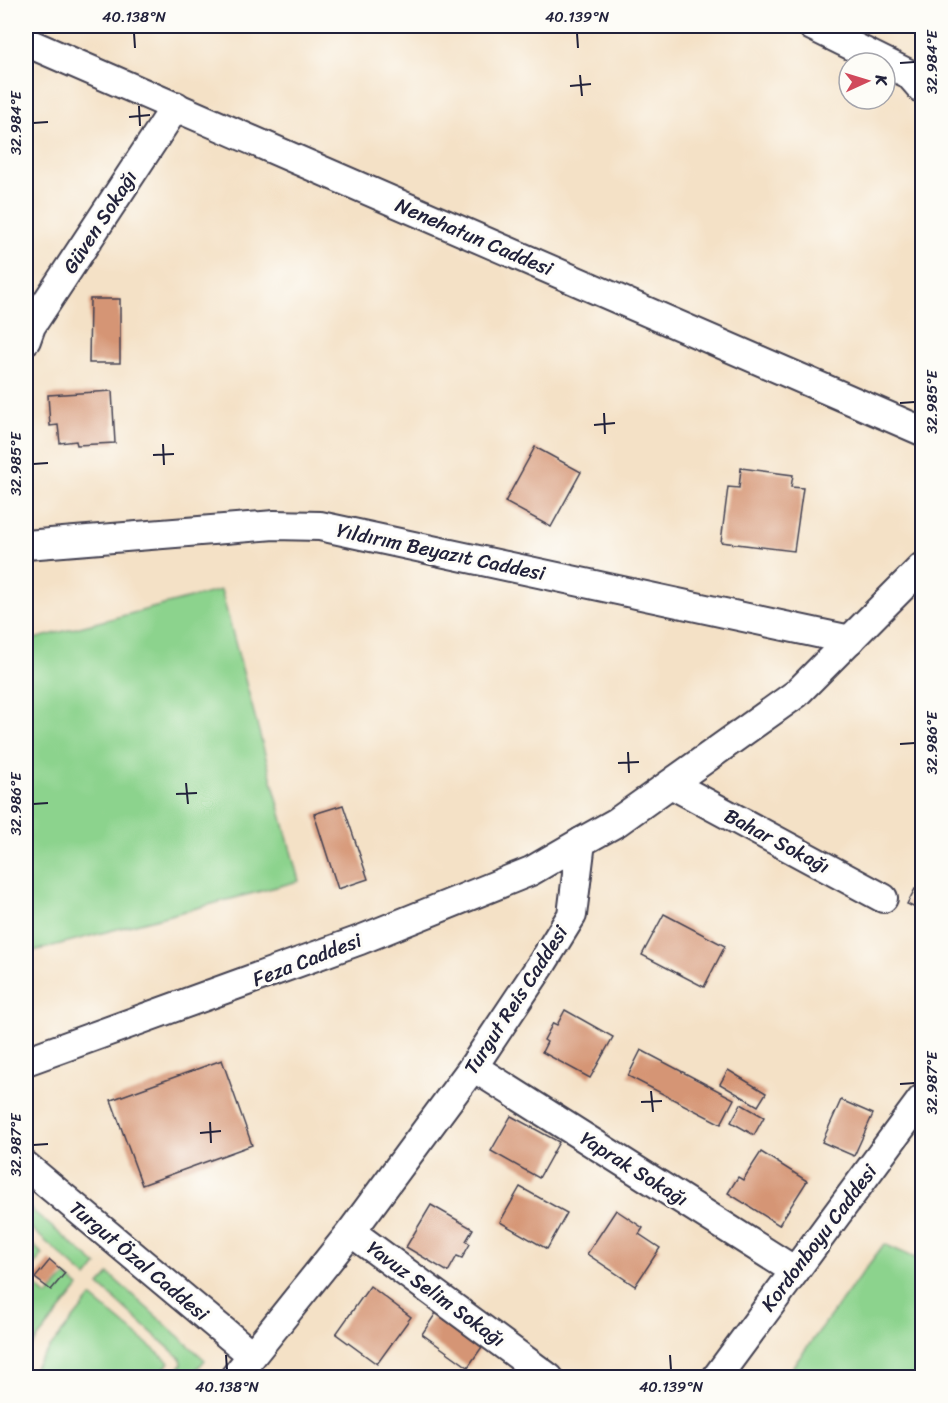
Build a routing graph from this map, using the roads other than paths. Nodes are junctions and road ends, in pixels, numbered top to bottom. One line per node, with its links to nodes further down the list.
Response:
1 (812, 26): 3 (street)
2 (26, 42): 4 (street, Nenehatun Caddesi)
3 (922, 89)
4 (176, 106): 5 (street, Güven Sokağı); 6 (street, Nenehatun Caddesi)
5 (26, 340)
6 (922, 431)
7 (26, 545): 9 (street, Yıldırım Beyazıt Caddesi)
8 (922, 567): 9 (street)
9 (850, 640): 10 (street)
10 (672, 784): 11 (street); 12 (street, Bahar Sokağı)
11 (582, 842): 13 (street, Feza Caddesi); 14 (street, Turgut Reis Caddesi)
12 (883, 898)
13 (26, 1061)
14 (473, 1067): 17 (street, Turgut Reis Caddesi); 18 (street, Yaprak Sokağı)
15 (922, 1099): 18 (street, Kordonboyu Caddesi)
16 (26, 1166): 19 (street, Turgut Özal Caddesi)
17 (351, 1232): 19 (street, Turgut Reis Caddesi); 21 (street, Yavuz Selim Sokağı)
18 (795, 1271): 22 (street, Kordonboyu Caddesi)
19 (252, 1355): 20 (street, Turgut Reis Caddesi)
20 (234, 1377)
21 (549, 1377)
22 (716, 1377)

